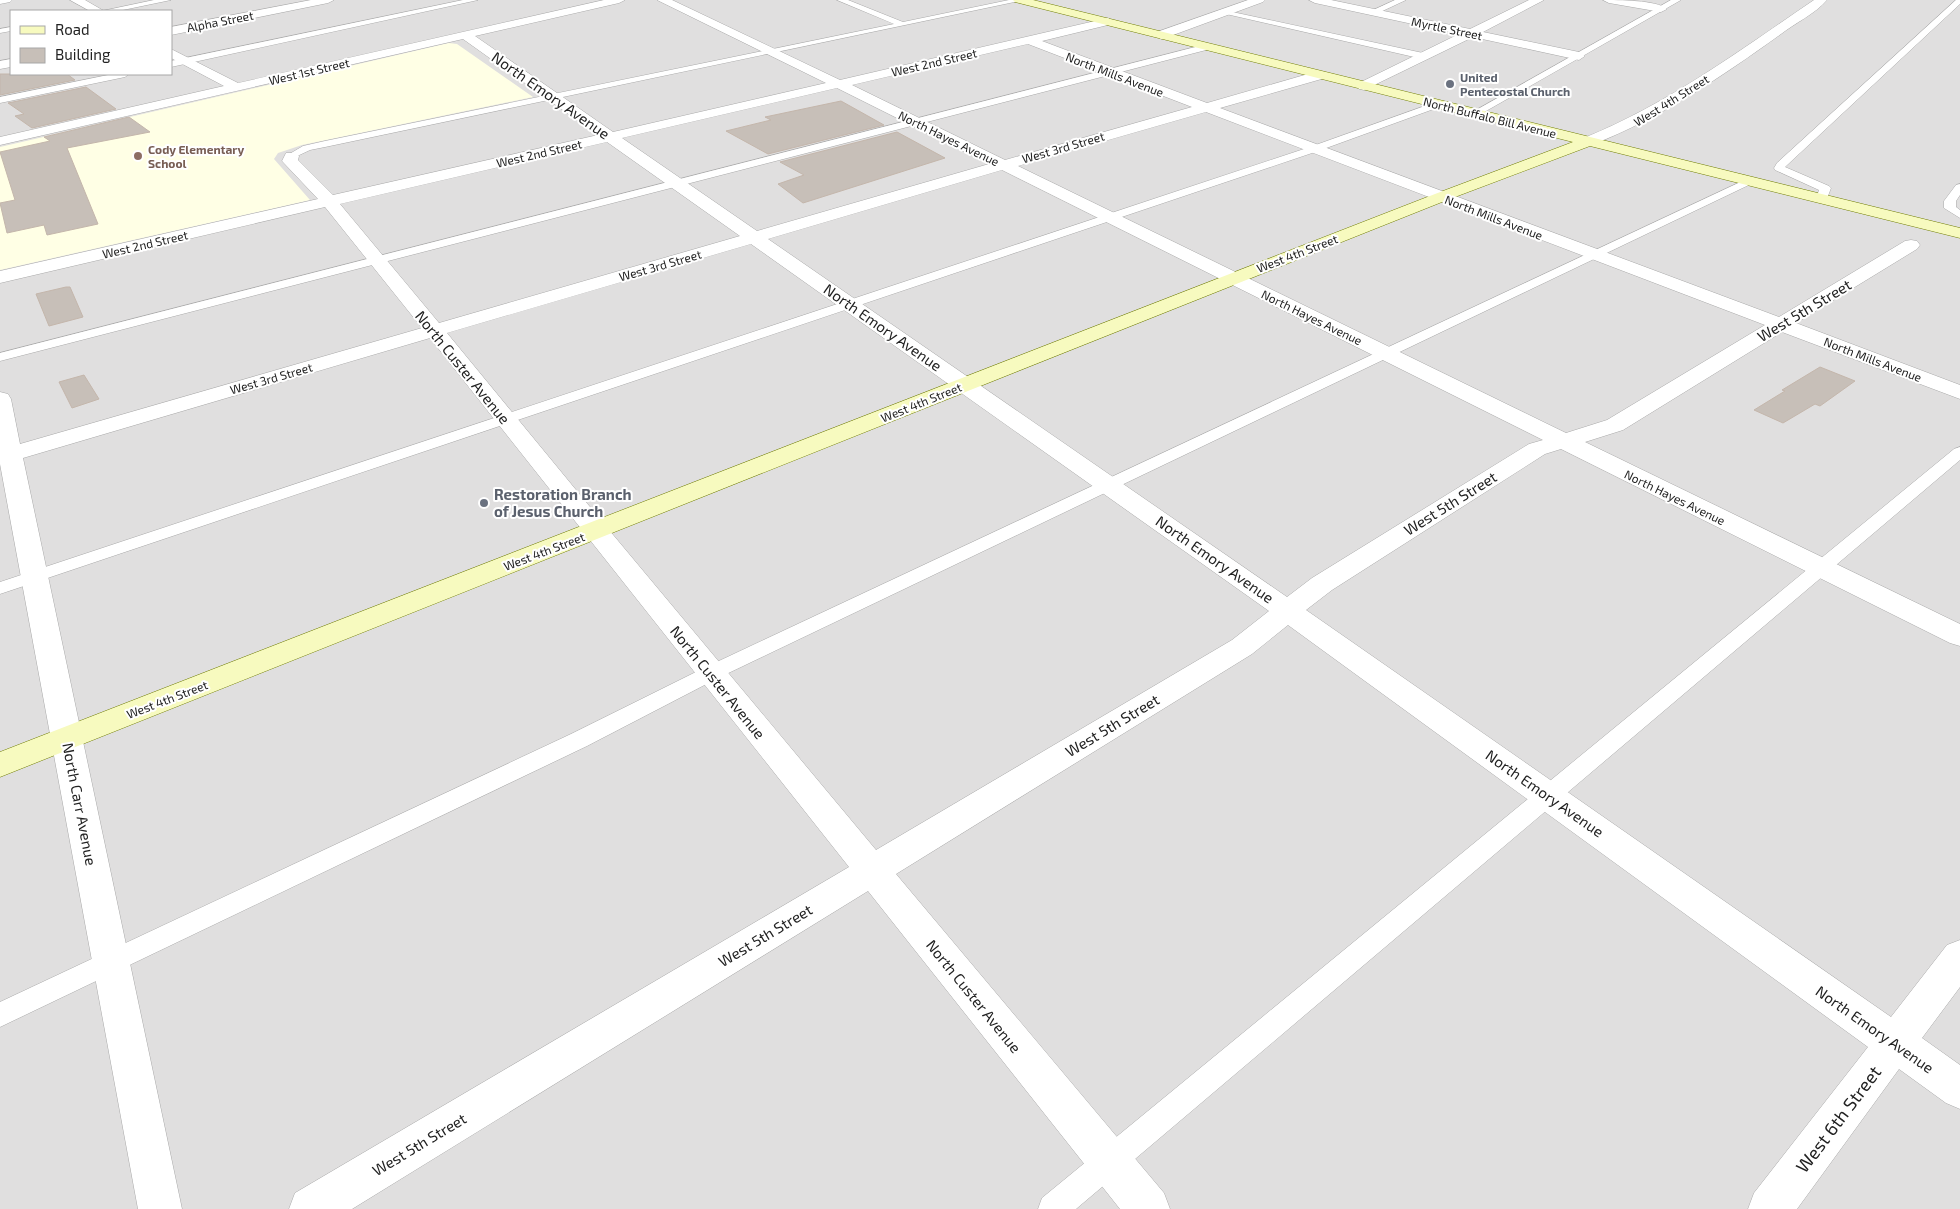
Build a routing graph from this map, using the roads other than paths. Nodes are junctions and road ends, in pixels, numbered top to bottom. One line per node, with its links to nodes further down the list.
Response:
1 (6, 0): 18 (street)
2 (76, 0): 19 (street)
3 (167, 0): 20 (lane)
4 (328, 0): 26 (street, Alpha Street)
5 (474, 0): 36 (lane)
6 (619, 0): 28 (street, West 1st Street)
7 (663, 0): 32 (street, North Hayes Avenue)
8 (841, 0): 25 (lane)
9 (1020, 0): 24 (main road, North Buffalo Bill Avenue); 25 (lane)
10 (1259, 0): 22 (street)
11 (1315, 0): 23 (street, Myrtle Street)
12 (1402, 0): 23 (lane)
13 (1538, 0): 27 (street)
14 (1609, 0): 21 (street)
15 (1678, 0): 21 (lane)
16 (1821, 0): 52 (street, West 4th Street)
17 (1960, 0): 60 (lane)
18 (0, 1)
19 (96, 10)
20 (112, 10)
21 (1661, 10): 35 (lane)
22 (1226, 12): 29 (street); 34 (lane)
23 (1373, 12): 27 (street, Myrtle Street)
24 (1108, 22): 29 (main road, North Buffalo Bill Avenue); 30 (street, West 2nd Street)
25 (902, 24): 32 (lane)
26 (172, 31)
27 (1470, 32): 34 (street); 35 (street, Myrtle Street)
28 (466, 35): 43 (street, West 1st Street); 44 (street, North Emory Avenue)
29 (1162, 35): 31 (main road, North Buffalo Bill Avenue)
30 (1028, 40): 38 (street, North Mills Avenue); 41 (street, West 2nd Street)
31 (1208, 47): 38 (lane); 40 (main road, North Buffalo Bill Avenue)
32 (773, 52): 41 (street, North Hayes Avenue); 44 (lane)
33 (172, 54): 36 (street)
34 (1422, 56): 42 (street)
35 (1579, 56): 48 (lane)
36 (185, 61): 37 (lane); 43 (street)
37 (172, 64)
38 (1110, 72): 47 (street, North Mills Avenue); 49 (lane)
39 (120, 75): 45 (lane)
40 (1320, 75): 42 (main road, North Buffalo Bill Avenue); 47 (street, West 3rd Street)
41 (838, 84): 49 (street, North Hayes Avenue); 50 (street, West 2nd Street)
42 (1364, 86): 46 (main road, North Buffalo Bill Avenue)
43 (236, 87): 51 (street, West 1st Street)
44 (554, 97): 50 (street, North Emory Avenue); 54 (lane)
45 (0, 100)
46 (1439, 104): 48 (main road, North Buffalo Bill Avenue); 53 (lane)
47 (1203, 107): 53 (street, North Mills Avenue); 55 (street, West 3rd Street)
48 (1476, 113): 52 (main road, North Buffalo Bill Avenue)
49 (916, 122): 55 (street, North Hayes Avenue); 57 (lane)
50 (611, 136): 57 (street, North Emory Avenue); 61 (street, West 2nd Street)
51 (1, 140)
52 (1589, 141): 56 (main road, North Buffalo Bill Avenue); 59 (main road, West 4th Street)
53 (1314, 149): 59 (street, North Mills Avenue); 63 (lane)
54 (291, 156): 61 (street, North Custer Avenue)
55 (1003, 165): 63 (street, North Hayes Avenue); 65 (street, West 3rd Street)
56 (1749, 181): 60 (main road, North Buffalo Bill Avenue); 67 (lane)
57 (678, 183): 65 (street, North Emory Avenue); 68 (lane)
58 (1960, 186): 62 (lane)
59 (1441, 197): 67 (street, North Mills Avenue); 70 (main road, West 4th Street)
60 (1822, 199): 64 (main road, North Buffalo Bill Avenue)
61 (329, 201): 68 (street, North Custer Avenue); 69 (street, West 2nd Street)
62 (1960, 216)
63 (1109, 217): 70 (street, North Hayes Avenue); 71 (lane)
64 (1960, 233)
65 (755, 237): 71 (street, North Emory Avenue); 73 (street, West 3rd Street)
66 (1912, 245): 72 (street, West 5th Street)
67 (1594, 254): 72 (street, North Mills Avenue); 74 (lane)
68 (378, 260): 73 (street, North Custer Avenue); 75 (lane)
69 (0, 277)
70 (1233, 278): 74 (street, North Hayes Avenue); 76 (main road, West 4th Street)
71 (850, 304): 76 (street, North Emory Avenue); 79 (lane)
72 (1780, 324): 77 (street, North Mills Avenue); 80 (street, West 5th Street)
73 (434, 330): 79 (street, North Custer Avenue); 82 (street, West 3rd Street)
74 (1385, 354): 80 (street, North Hayes Avenue); 83 (lane)
75 (0, 357)
76 (965, 384): 83 (street, North Emory Avenue); 84 (main road, West 4th Street)
77 (1960, 392)
78 (0, 399): 82 (street, North Carr Avenue)
79 (505, 419): 84 (street, North Custer Avenue); 86 (lane)
80 (1562, 441): 85 (street, North Hayes Avenue); 88 (street, West 5th Street)
81 (1960, 452): 85 (lane)
82 (6, 456): 86 (street, North Carr Avenue)
83 (1108, 485): 88 (street, North Emory Avenue); 90 (lane)
84 (595, 530): 90 (street, North Custer Avenue); 91 (main road, West 4th Street)
85 (1820, 569): 89 (street, North Hayes Avenue); 93 (lane)
86 (36, 576): 87 (lane); 91 (street, North Carr Avenue)
87 (0, 588)
88 (1288, 610): 93 (street, North Emory Avenue); 94 (street, West 5th Street)
89 (1960, 636)
90 (711, 673): 94 (street, North Custer Avenue); 96 (lane)
91 (67, 738): 92 (main road, West 4th Street); 96 (street, North Carr Avenue)
92 (0, 765)
93 (1549, 796): 98 (street, North Emory Avenue); 100 (lane)
94 (872, 871): 100 (street, North Custer Avenue); 102 (street, West 5th Street)
95 (1960, 956): 98 (street, West 6th Street)
96 (111, 962): 97 (lane); 101 (street, North Carr Avenue)
97 (0, 1015)
98 (1895, 1043): 99 (street, North Emory Avenue); 105 (street, West 6th Street)
99 (1960, 1089)
100 (1109, 1162): 103 (lane); 104 (street, North Custer Avenue)
101 (160, 1209)
102 (311, 1209)
103 (1053, 1209)
104 (1148, 1209)
105 (1770, 1209)

